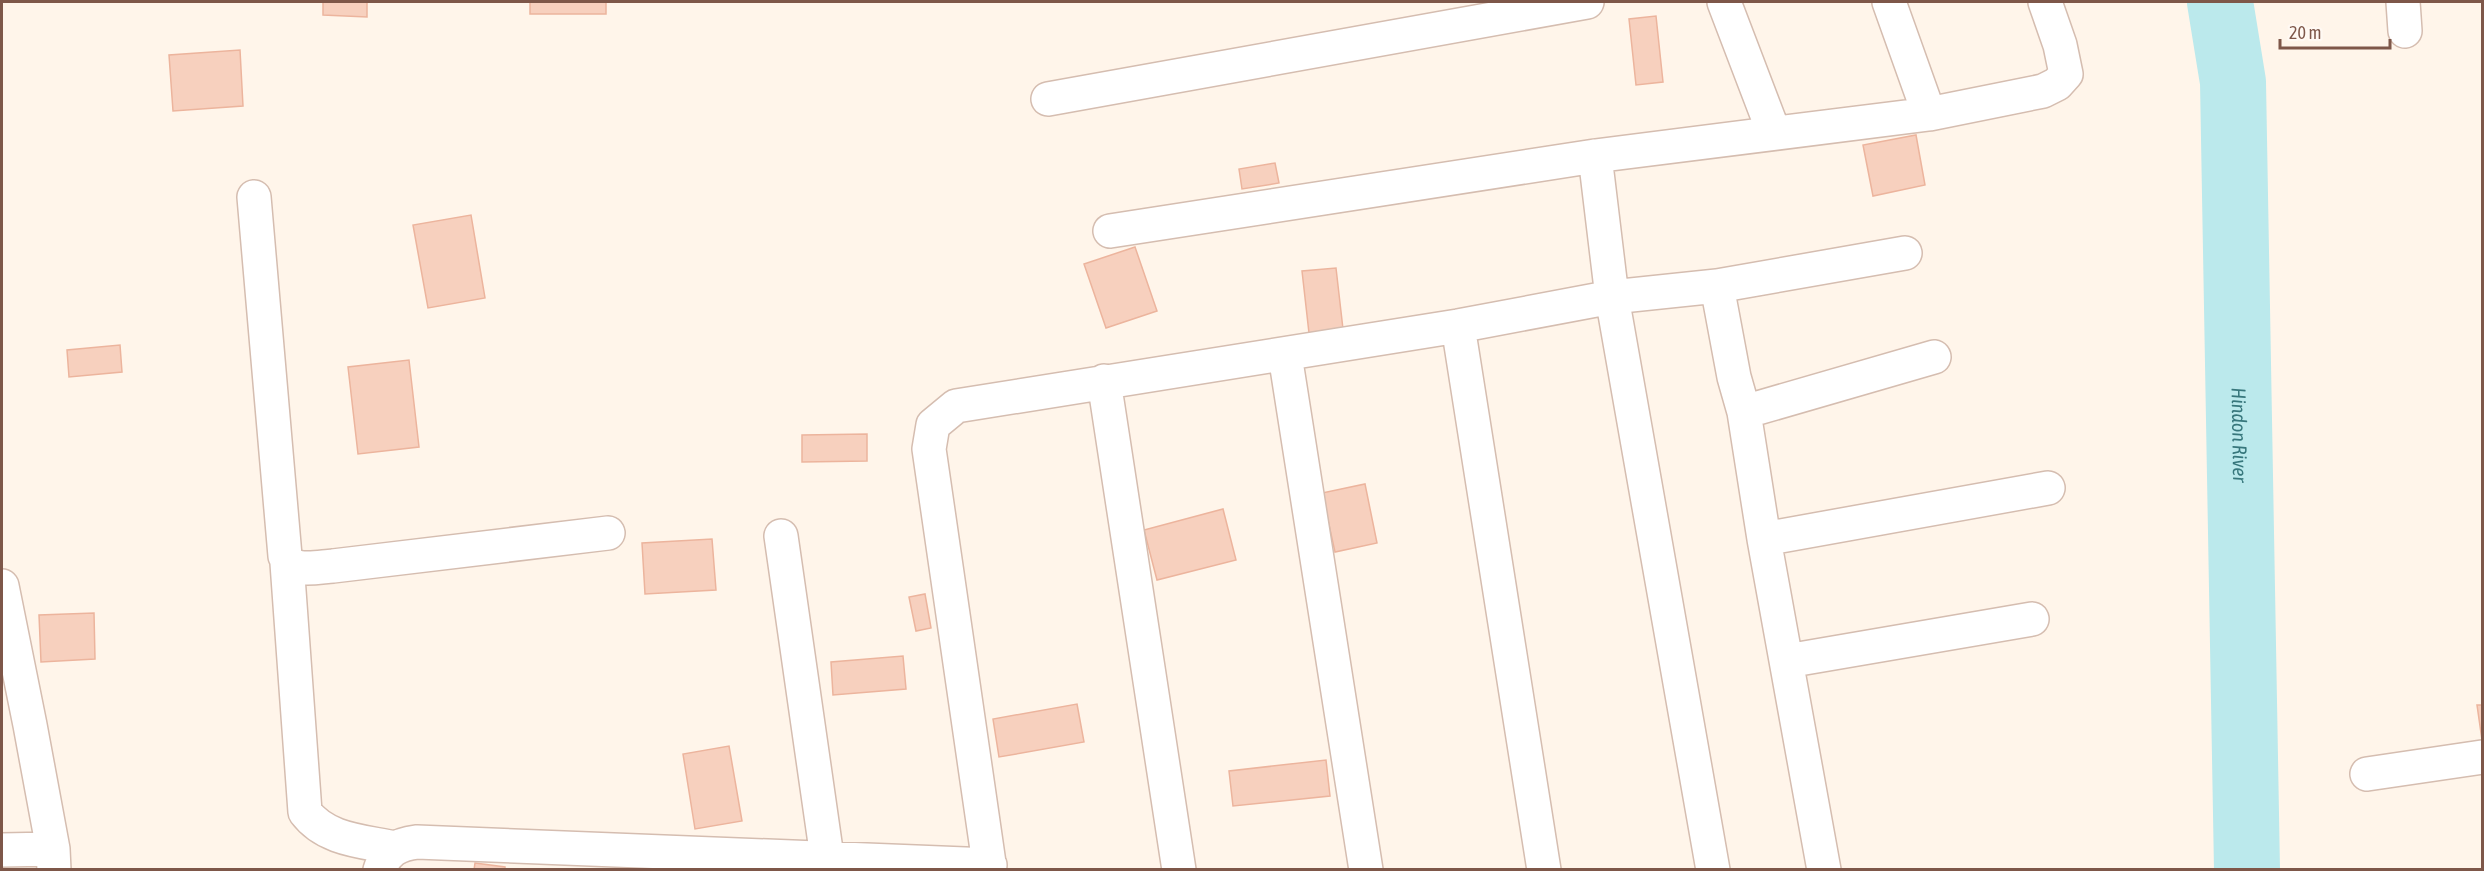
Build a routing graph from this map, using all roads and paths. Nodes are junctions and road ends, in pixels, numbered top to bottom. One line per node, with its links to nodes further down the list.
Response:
1 (1587, 2): 5 (street)
2 (1724, 2): 7 (street)
3 (1889, 2): 6 (street)
4 (2045, 2): 6 (street)
5 (1048, 99)
6 (1929, 114): 7 (street)
7 (1774, 133): 8 (street)
8 (1595, 156): 10 (street); 13 (street)
9 (254, 197): 23 (street)
10 (1110, 231)
11 (1905, 253): 12 (street)
12 (1717, 286): 13 (street); 18 (street)
13 (1612, 297): 14 (street); 37 (street)
14 (1458, 326): 15 (street); 36 (street)
15 (1285, 355): 17 (street); 35 (street)
16 (1934, 357): 18 (street)
17 (1104, 381): 33 (street); 34 (street)
18 (1744, 412): 22 (street)
19 (2048, 488): 22 (street)
20 (608, 533): 23 (street)
21 (781, 536): 30 (street)
22 (1764, 539): 26 (street)
23 (287, 563): 31 (street)
24 (2, 586): 32 (street)
25 (2032, 619): 26 (street)
26 (1787, 661): 38 (street)
27 (2482, 758): 28 (street)
28 (2367, 774)
29 (2, 850): 32 (street)
30 (827, 857): 31 (street); 33 (street)
31 (388, 859)
32 (54, 860)
33 (990, 867)
34 (1179, 870)
35 (1366, 870)
36 (1544, 870)
37 (1713, 870)
38 (1824, 870)

